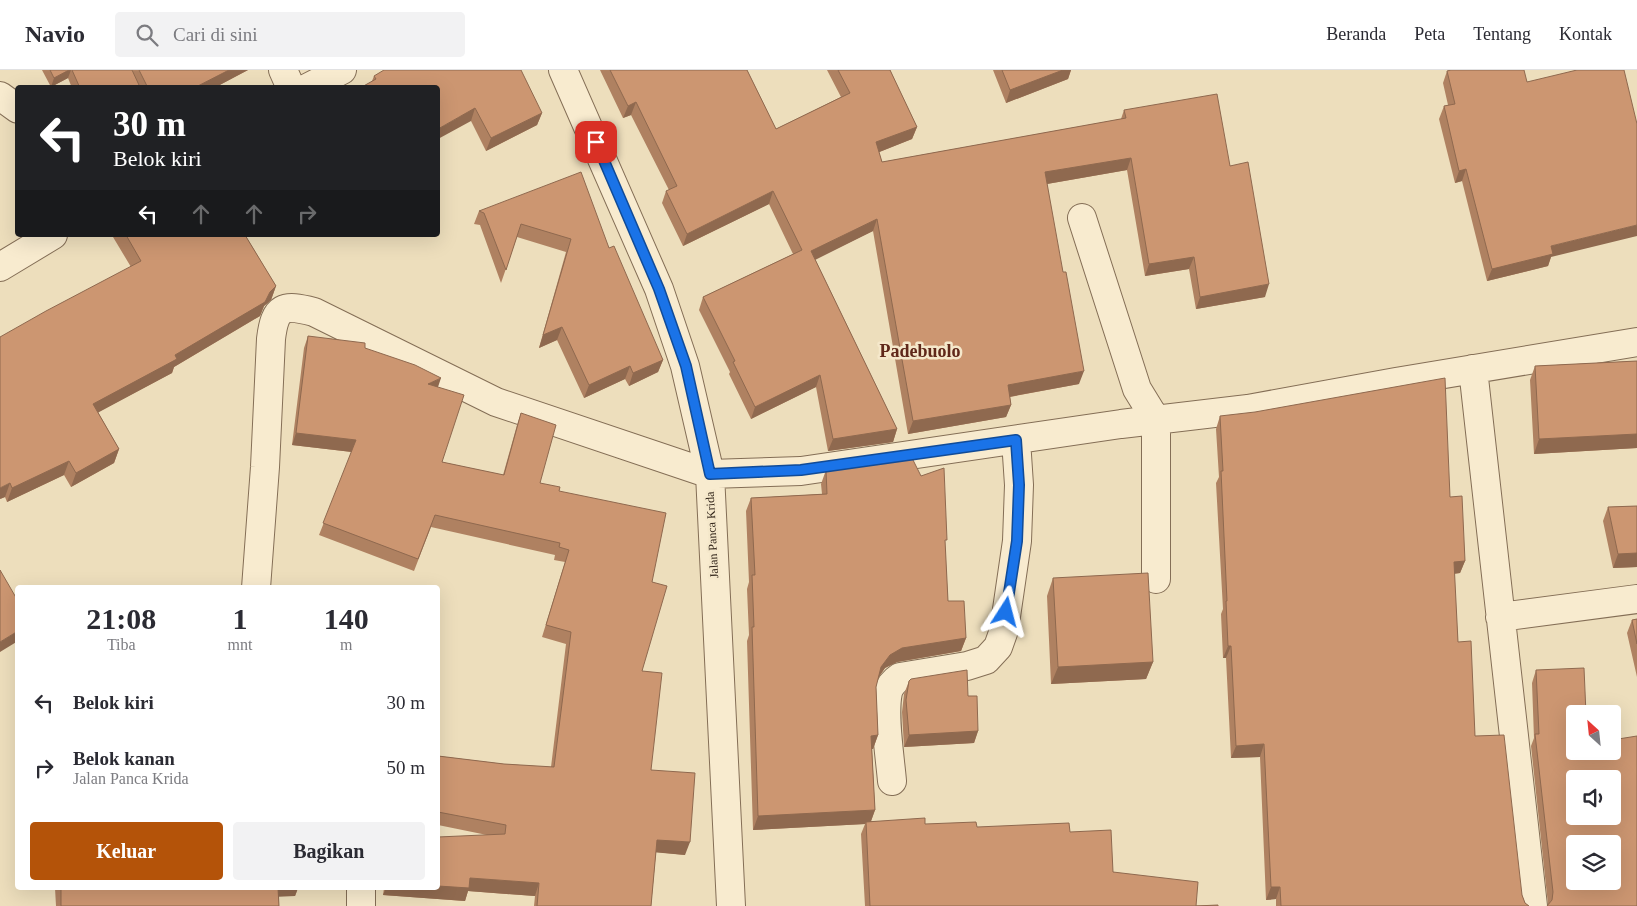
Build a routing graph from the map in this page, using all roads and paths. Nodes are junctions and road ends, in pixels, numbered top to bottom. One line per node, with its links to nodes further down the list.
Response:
1 (283, 70): 4 (street)
2 (342, 70): 5 (street)
3 (563, 70): 15 (street, Jalan Panca Krida)
4 (290, 85)
5 (313, 85)
6 (0, 96): 7 (street)
7 (15, 107)
8 (1082, 218): 13 (street)
9 (50, 237): 10 (street)
10 (0, 267)
11 (1637, 342): 12 (street)
12 (1473, 369): 13 (street); 19 (street)
13 (1156, 420): 14 (street); 16 (street)
14 (1016, 440): 15 (street); 20 (street)
15 (710, 474): 17 (street); 23 (street, Jalan Panca Krida)
16 (1156, 579)
17 (256, 585)
18 (1637, 600): 19 (street)
19 (1500, 617): 24 (street)
20 (892, 782)
21 (361, 890): 22 (street)
22 (361, 906)
23 (730, 906)
24 (1533, 906)

